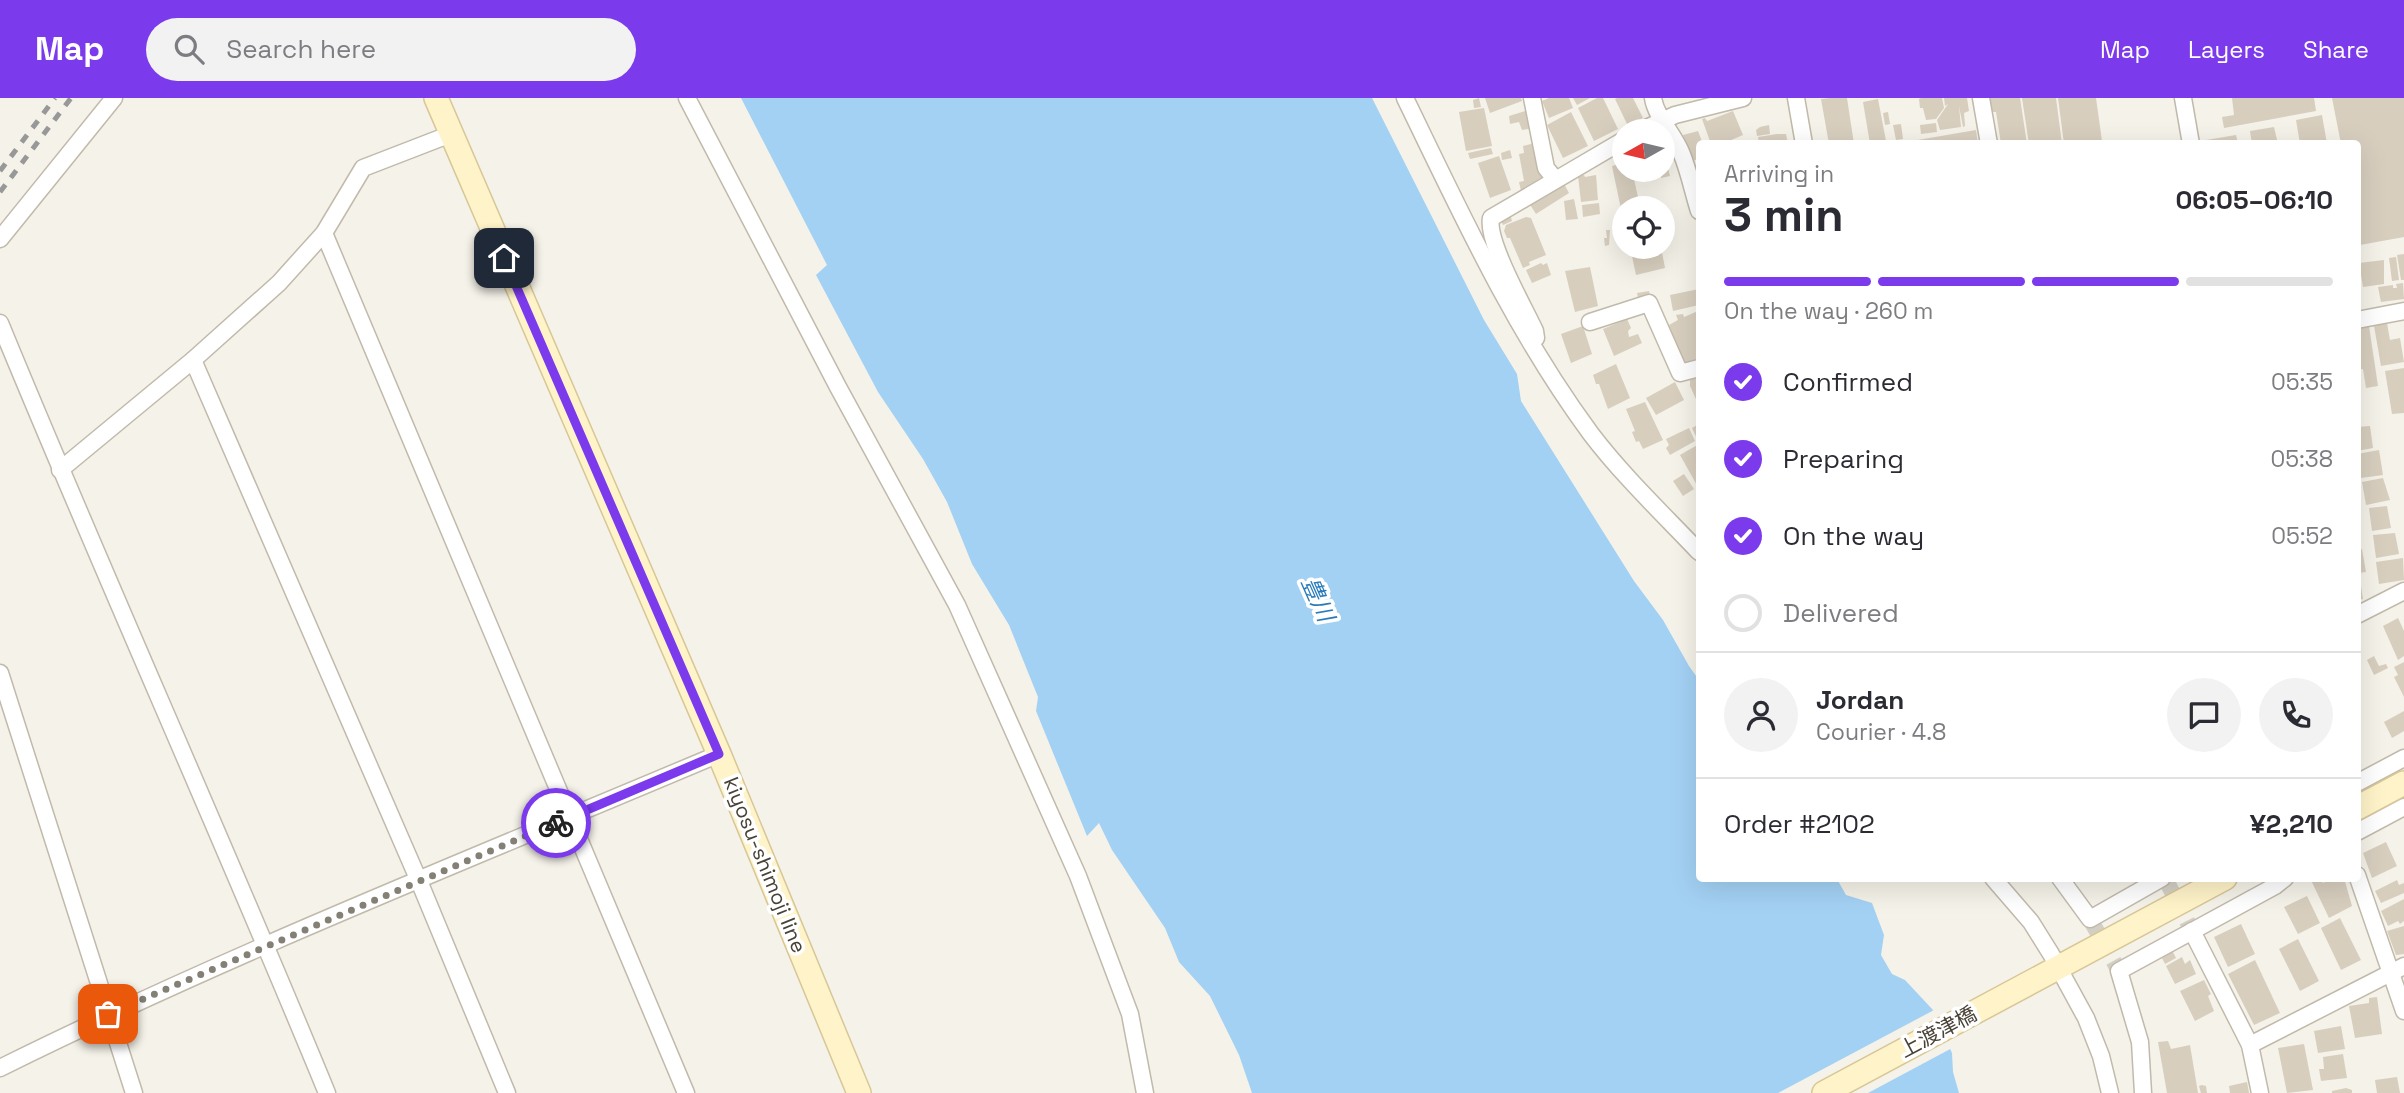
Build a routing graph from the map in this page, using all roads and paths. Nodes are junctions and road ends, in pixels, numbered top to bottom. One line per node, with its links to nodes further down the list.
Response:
1 (114, 98): 22 (street)
2 (436, 98): 13 (main road, kiyosu-shimoji line)
3 (687, 98): 63 (street)
4 (1405, 98): 27 (street)
5 (1532, 98): 19 (street)
6 (1653, 98): 11 (street)
7 (1743, 98): 12 (street)
8 (1796, 98): 15 (street)
9 (1980, 98): 16 (street)
10 (2183, 98): 17 (street)
11 (1662, 119)
12 (1667, 119)
13 (451, 134): 21 (street); 35 (main road, kiyosu-shimoji line)
14 (1675, 140): 20 (street)
15 (1803, 140)
16 (1988, 140)
17 (2190, 140)
18 (1612, 147): 19 (street)
19 (1555, 179): 27 (street)
20 (1696, 201)
21 (324, 233): 28 (street); 41 (street)
22 (0, 239)
23 (2404, 311): 24 (street)
24 (2361, 319)
25 (1590, 322): 29 (street)
26 (0, 323): 30 (street)
27 (1536, 353): 31 (street)
28 (193, 360): 30 (street); 43 (street)
29 (1696, 369)
30 (60, 470): 51 (street)
31 (1696, 549)
32 (2404, 591): 33 (street)
33 (2361, 613)
34 (0, 673): 55 (street)
35 (719, 754): 41 (street); 62 (main road, kiyosu-shimoji line)
36 (2404, 758): 37 (street)
37 (2361, 781)
38 (2404, 783): 39 (main road)
39 (2361, 805)
40 (2404, 807): 42 (street)
41 (570, 817): 43 (street); 61 (street)
42 (2361, 830)
43 (419, 881): 51 (street); 60 (street)
44 (1996, 882): 52 (street)
45 (2063, 882): 46 (street)
46 (2155, 882)
47 (2218, 882): 52 (main road, 上渡津橋)
48 (2280, 882): 50 (street)
49 (2360, 882): 53 (street)
50 (2192, 931): 56 (street); 66 (street)
51 (266, 945): 55 (street); 59 (street)
52 (2055, 969): 64 (main road, 上渡津橋); 65 (street)
53 (2398, 969): 54 (street); 56 (street)
54 (2404, 1011)
55 (108, 1014): 57 (street); 58 (street)
56 (2250, 1045): 67 (street)
57 (0, 1068)
58 (134, 1093)
59 (327, 1093)
60 (507, 1093)
61 (686, 1093)
62 (859, 1093)
63 (1145, 1093)
64 (1824, 1093)
65 (2110, 1093)
66 (2143, 1093)
67 (2260, 1093)

